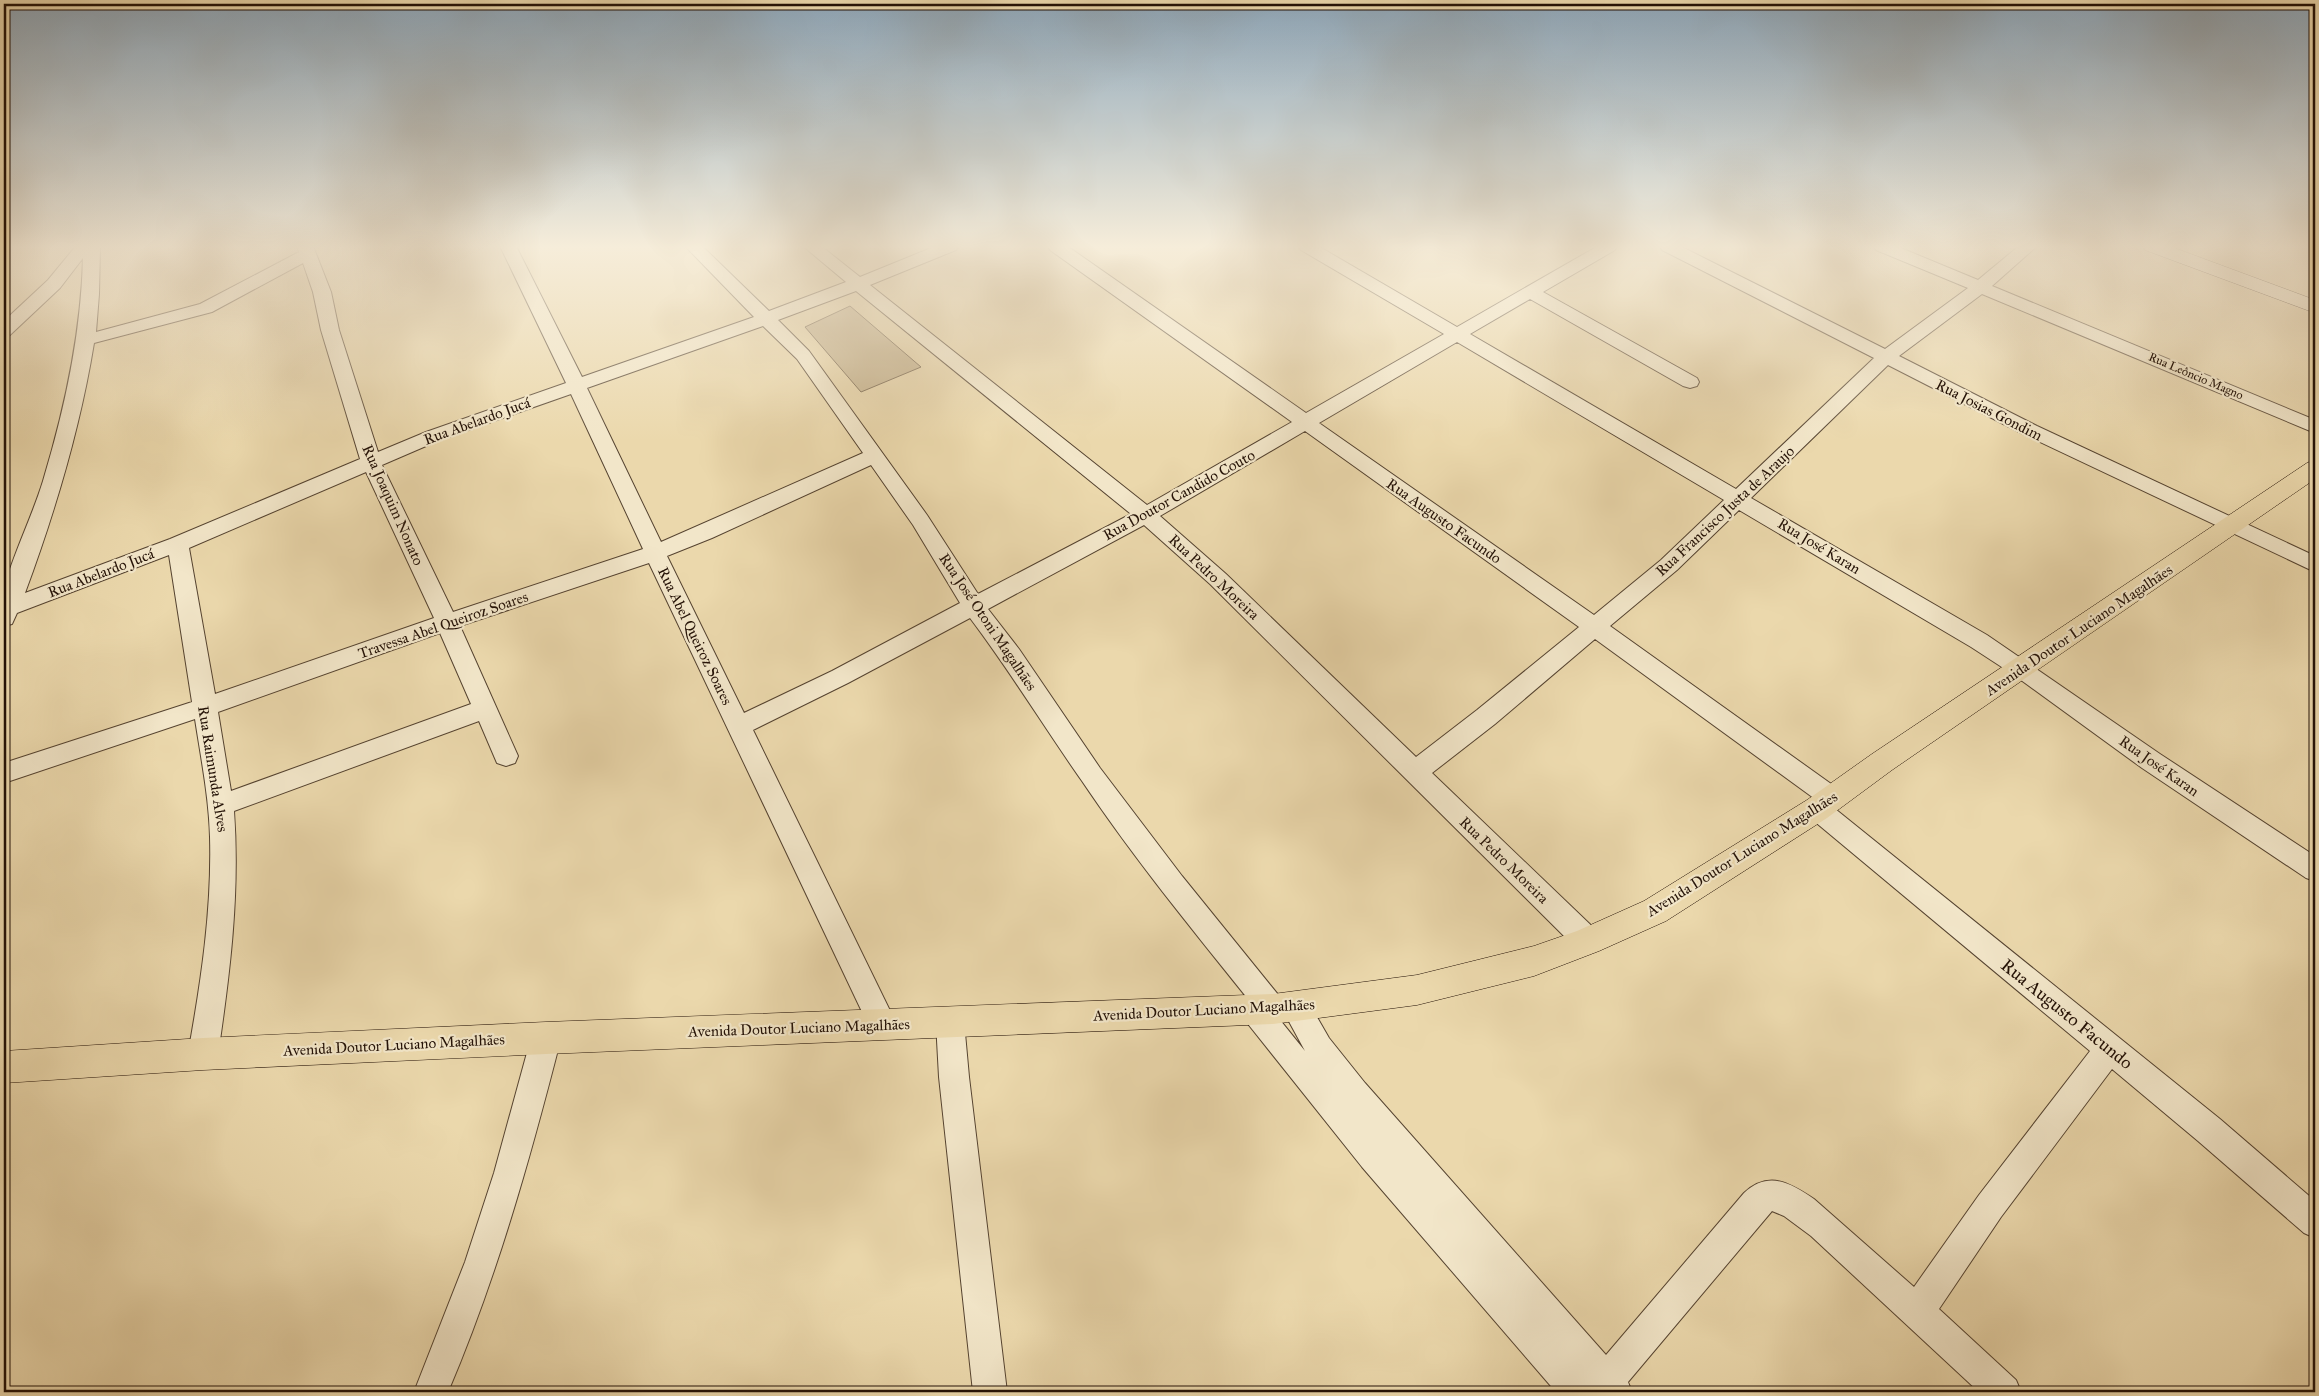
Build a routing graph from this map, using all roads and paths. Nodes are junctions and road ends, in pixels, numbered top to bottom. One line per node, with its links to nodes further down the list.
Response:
1 (25, 311): 17 (street)
2 (89, 311): 19 (street)
3 (194, 311): 19 (street)
4 (326, 311): 26 (street, Rua Joaquim Nonato)
5 (540, 311): 22 (street, Rua Abel Queiroz Soares)
6 (761, 311): 16 (street, Rua José Otoni Magalhães)
7 (786, 311): 16 (street, Rua Abelardo Jucá)
8 (892, 311): 29 (street, Rua Pedro Moreira)
9 (1147, 311): 23 (street, Rua Augusto Facundo)
10 (1421, 311): 18 (street, Rua José Karan)
11 (1494, 311): 18 (street, Rua Doutor Candido Couto)
12 (1565, 311): 21 (street)
13 (1795, 311): 20 (street, Rua Josias Gondim)
14 (1948, 311): 20 (street, Rua Francisco Justa de Araujo)
15 (2038, 311): 24 (street, Rua Leôncio Magno)
16 (768, 318): 22 (street, Rua Abelardo Jucá); 25 (street, Rua José Otoni Magalhães)
17 (4, 331)
18 (1457, 332): 23 (street, Rua Doutor Candido Couto); 28 (street, Rua José Karan)
19 (86, 340): 35 (street)
20 (1886, 358): 28 (street, Rua Francisco Justa de Araujo); 30 (street, Rua Josias Gondim)
21 (1690, 382)
22 (577, 386): 26 (street, Rua Abelardo Jucá); 32 (street, Rua Abel Queiroz Soares)
23 (1306, 424): 29 (street, Rua Doutor Candido Couto); 37 (street, Rua Augusto Facundo)
24 (2315, 427)
25 (874, 456): 32 (street, Travessa Abel Queiroz Soares); 34 (street, Rua José Otoni Magalhães)
26 (371, 462): 31 (street, Rua Abelardo Jucá); 36 (street, Rua Joaquim Nonato)
27 (2315, 468): 30 (main road, Avenida Doutor Luciano Magalhães)
28 (1739, 499): 37 (street, Rua Francisco Justa de Araujo); 38 (street, Rua José Karan)
29 (1146, 515): 34 (street, Rua Doutor Candido Couto); 43 (street, Rua Pedro Moreira)
30 (2234, 525): 33 (street, Rua Josias Gondim); 38 (main road, Avenida Doutor Luciano Magalhães)
31 (178, 544): 35 (street, Rua Abelardo Jucá); 39 (street, Rua Raimunda Alves)
32 (655, 553): 36 (street, Travessa Abel Queiroz Soares); 41 (street, Rua Abel Queiroz Soares)
33 (2315, 565)
34 (974, 607): 41 (street, Rua Doutor Candido Couto); 49 (street, Rua José Otoni Magalhães)
35 (6, 613)
36 (447, 622): 39 (street, Travessa Abel Queiroz Soares); 40 (street, Rua Joaquim Nonato)
37 (1595, 627): 43 (street, Rua Francisco Justa de Araujo); 45 (street, Rua Augusto Facundo)
38 (2022, 669): 45 (main road, Avenida Doutor Luciano Magalhães); 47 (street, Rua José Karan)
39 (204, 707): 44 (street, Travessa Abel Queiroz Soares); 46 (street, Rua Raimunda Alves)
40 (484, 709): 42 (street, Rua Joaquim Nonato); 46 (street)
41 (739, 726): 51 (street, Rua Abel Queiroz Soares)
42 (506, 756)
43 (1415, 772): 48 (street, Rua Pedro Moreira)
44 (4, 773)
45 (1824, 803): 48 (main road, Avenida Doutor Luciano Magalhães); 53 (street, Rua Augusto Facundo)
46 (221, 805): 54 (street, Rua Raimunda Alves)
47 (2315, 870)
48 (1588, 941): 49 (main road, Avenida Doutor Luciano Magalhães)
49 (1274, 1009): 50 (main road, Avenida Doutor Luciano Magalhães); 58 (street); 58 (street)
50 (950, 1022): 51 (main road, Avenida Doutor Luciano Magalhães); 60 (street)
51 (883, 1025): 52 (main road, Avenida Doutor Luciano Magalhães)
52 (546, 1038): 54 (main road, Avenida Doutor Luciano Magalhães); 59 (street)
53 (2109, 1049): 56 (street, Rua Augusto Facundo); 57 (street)
54 (204, 1054): 55 (main road, Avenida Doutor Luciano Magalhães)
55 (4, 1068)
56 (2315, 1222)
57 (1917, 1312): 58 (street); 61 (street)
58 (1599, 1390)
59 (431, 1392)
60 (990, 1392)
61 (2004, 1392)

